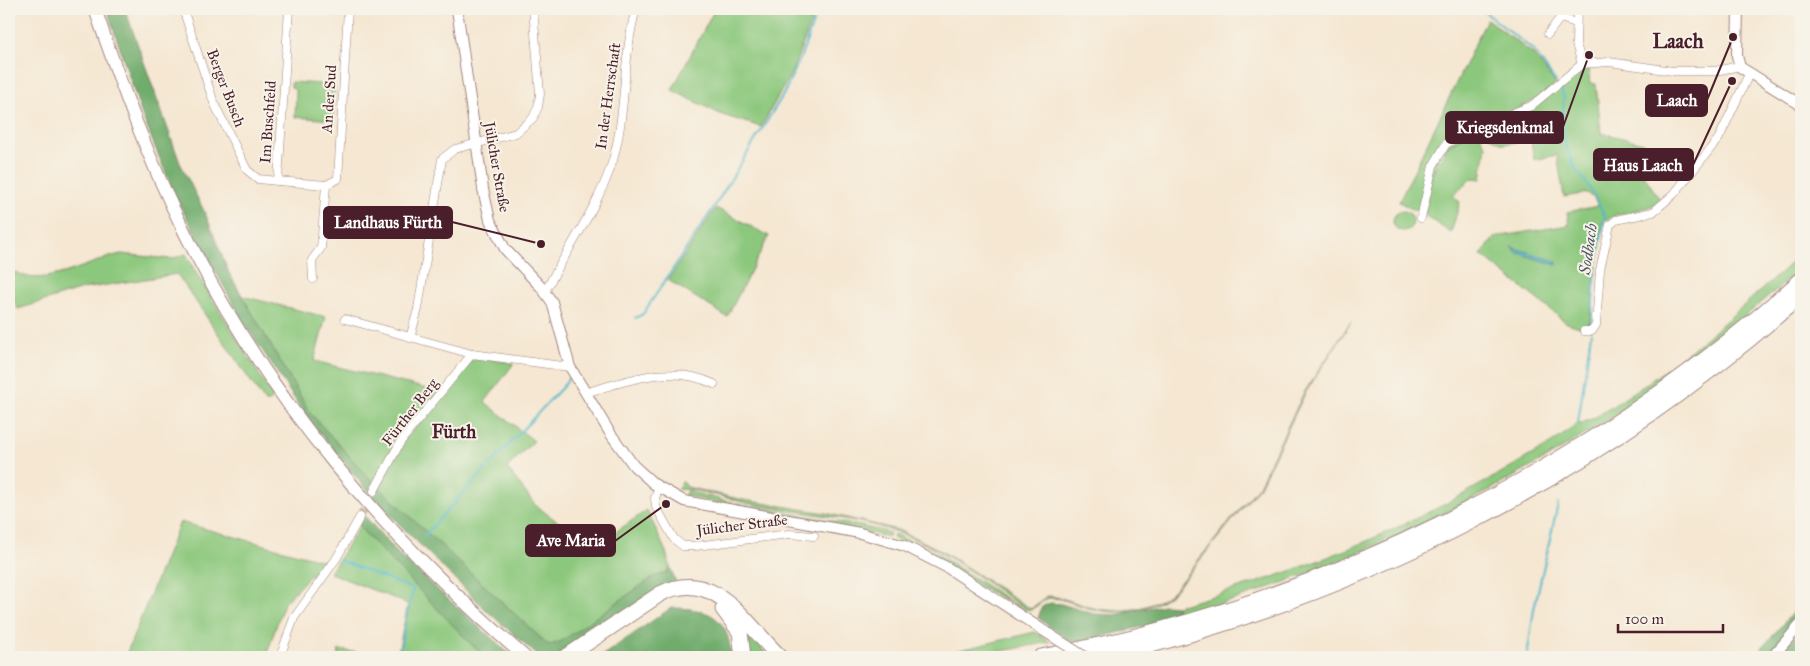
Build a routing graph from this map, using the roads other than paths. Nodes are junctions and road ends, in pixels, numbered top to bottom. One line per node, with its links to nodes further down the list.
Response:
1 (94, 9): 38 (main road)
2 (183, 9): 17 (street, Berger Busch)
3 (289, 9): 17 (street, Im Buschfeld)
4 (348, 9): 18 (street, An der Sud)
5 (457, 9): 16 (street, Jülicher Straße)
6 (533, 9): 16 (street)
7 (636, 9): 22 (street, In der Herrschaft)
8 (1577, 9): 10 (street)
9 (1738, 9): 13 (street)
10 (1576, 23): 11 (street); 12 (street)
11 (1548, 34)
12 (1582, 64): 13 (street); 19 (street)
13 (1740, 66): 14 (street)
14 (1749, 74): 15 (street); 25 (street)
15 (1801, 105)
16 (476, 142): 22 (street, Jülicher Straße); 26 (street)
17 (278, 181): 18 (street, Im Buschfeld)
18 (326, 185): 20 (street)
19 (1421, 218)
20 (313, 279)
21 (1801, 280): 42 (highway)
22 (545, 292): 28 (street, Jülicher Straße)
23 (1801, 296): 44 (highway)
24 (345, 319): 26 (street)
25 (1588, 331)
26 (410, 338): 27 (street)
27 (472, 354): 28 (street); 32 (street, Fürther Berg)
28 (570, 368): 30 (street, Jülicher Straße)
29 (714, 384): 30 (street)
30 (585, 393): 31 (street, Jülicher Straße)
31 (660, 488): 34 (street, Jülicher Straße); 43 (street, bridge)
32 (374, 490)
33 (360, 517): 37 (street)
34 (814, 536)
35 (1801, 624): 45 (street)
36 (583, 656): 40 (highway)
37 (280, 657)
38 (525, 657)
39 (566, 657): 41 (highway)
40 (743, 657)
41 (780, 657)
42 (1041, 657)
43 (1085, 657)
44 (1104, 657)
45 (1772, 657)

